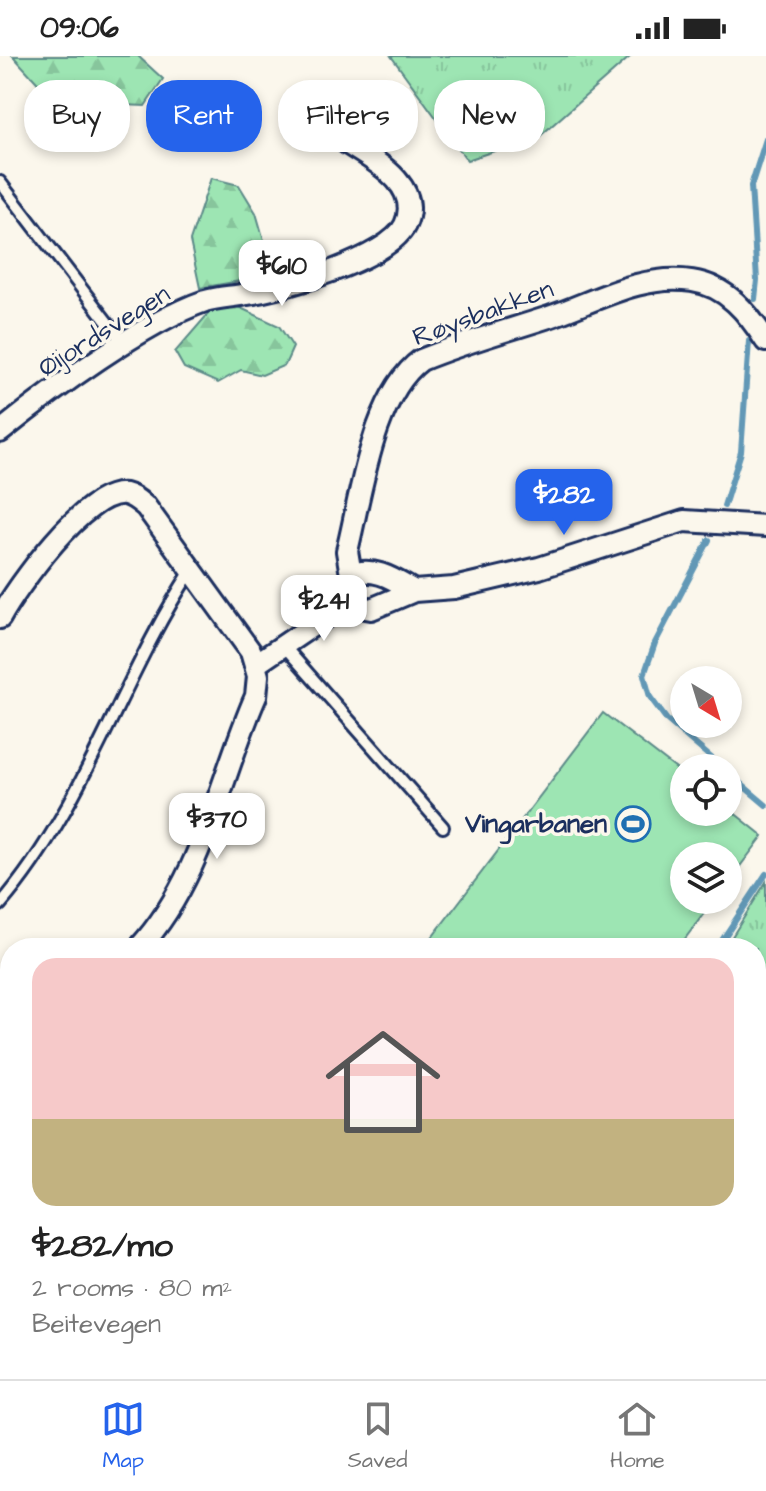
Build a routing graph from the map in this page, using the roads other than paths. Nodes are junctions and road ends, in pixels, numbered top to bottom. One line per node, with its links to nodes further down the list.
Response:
1 (360, 152): 4 (street, Øijordsvegen)
2 (0, 182): 4 (lane)
3 (766, 341): 8 (street, Røysbakken)
4 (124, 344): 5 (street, Øijordsvegen)
5 (0, 432)
6 (766, 526): 9 (street)
7 (191, 571): 11 (street); 13 (street); 15 (lane)
8 (351, 575): 9 (street); 10 (street, Røysbakken)
9 (414, 591): 10 (street)
10 (352, 599): 12 (street)
11 (0, 618)
12 (284, 646): 13 (street); 14 (lane)
13 (256, 664): 16 (street)
14 (443, 827)
15 (0, 905)
16 (148, 938)

